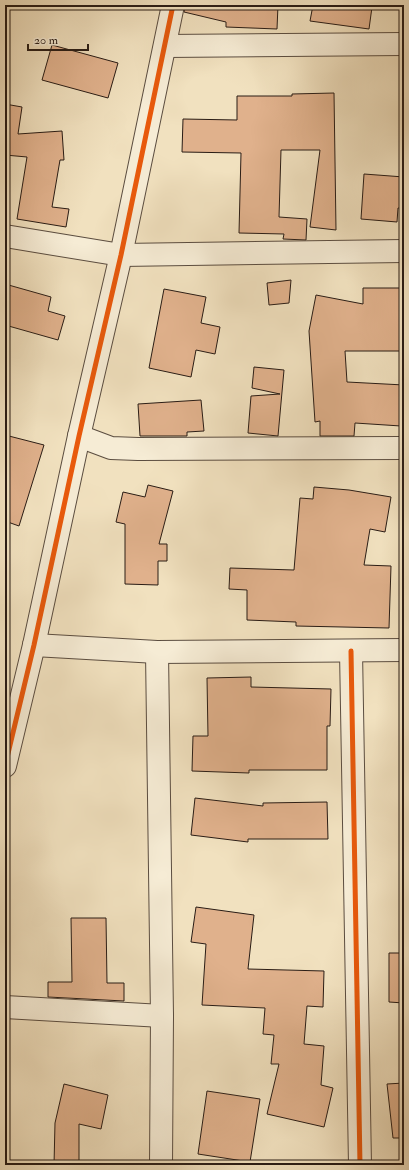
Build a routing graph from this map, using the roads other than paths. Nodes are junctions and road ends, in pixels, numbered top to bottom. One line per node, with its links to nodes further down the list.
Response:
1 (172, 5): 3 (street)
2 (404, 44): 3 (street)
3 (165, 46): 6 (street)
4 (5, 236): 6 (street)
5 (404, 251): 6 (street)
6 (121, 255): 7 (street)
7 (79, 436): 8 (street); 9 (street)
8 (404, 448)
9 (34, 645): 12 (street); 13 (street)
10 (404, 650): 11 (street)
11 (351, 651): 12 (street); 17 (street)
12 (157, 652): 15 (street)
13 (5, 766)
14 (5, 1007): 15 (street)
15 (162, 1016): 16 (street)
16 (161, 1165)
17 (360, 1165)

